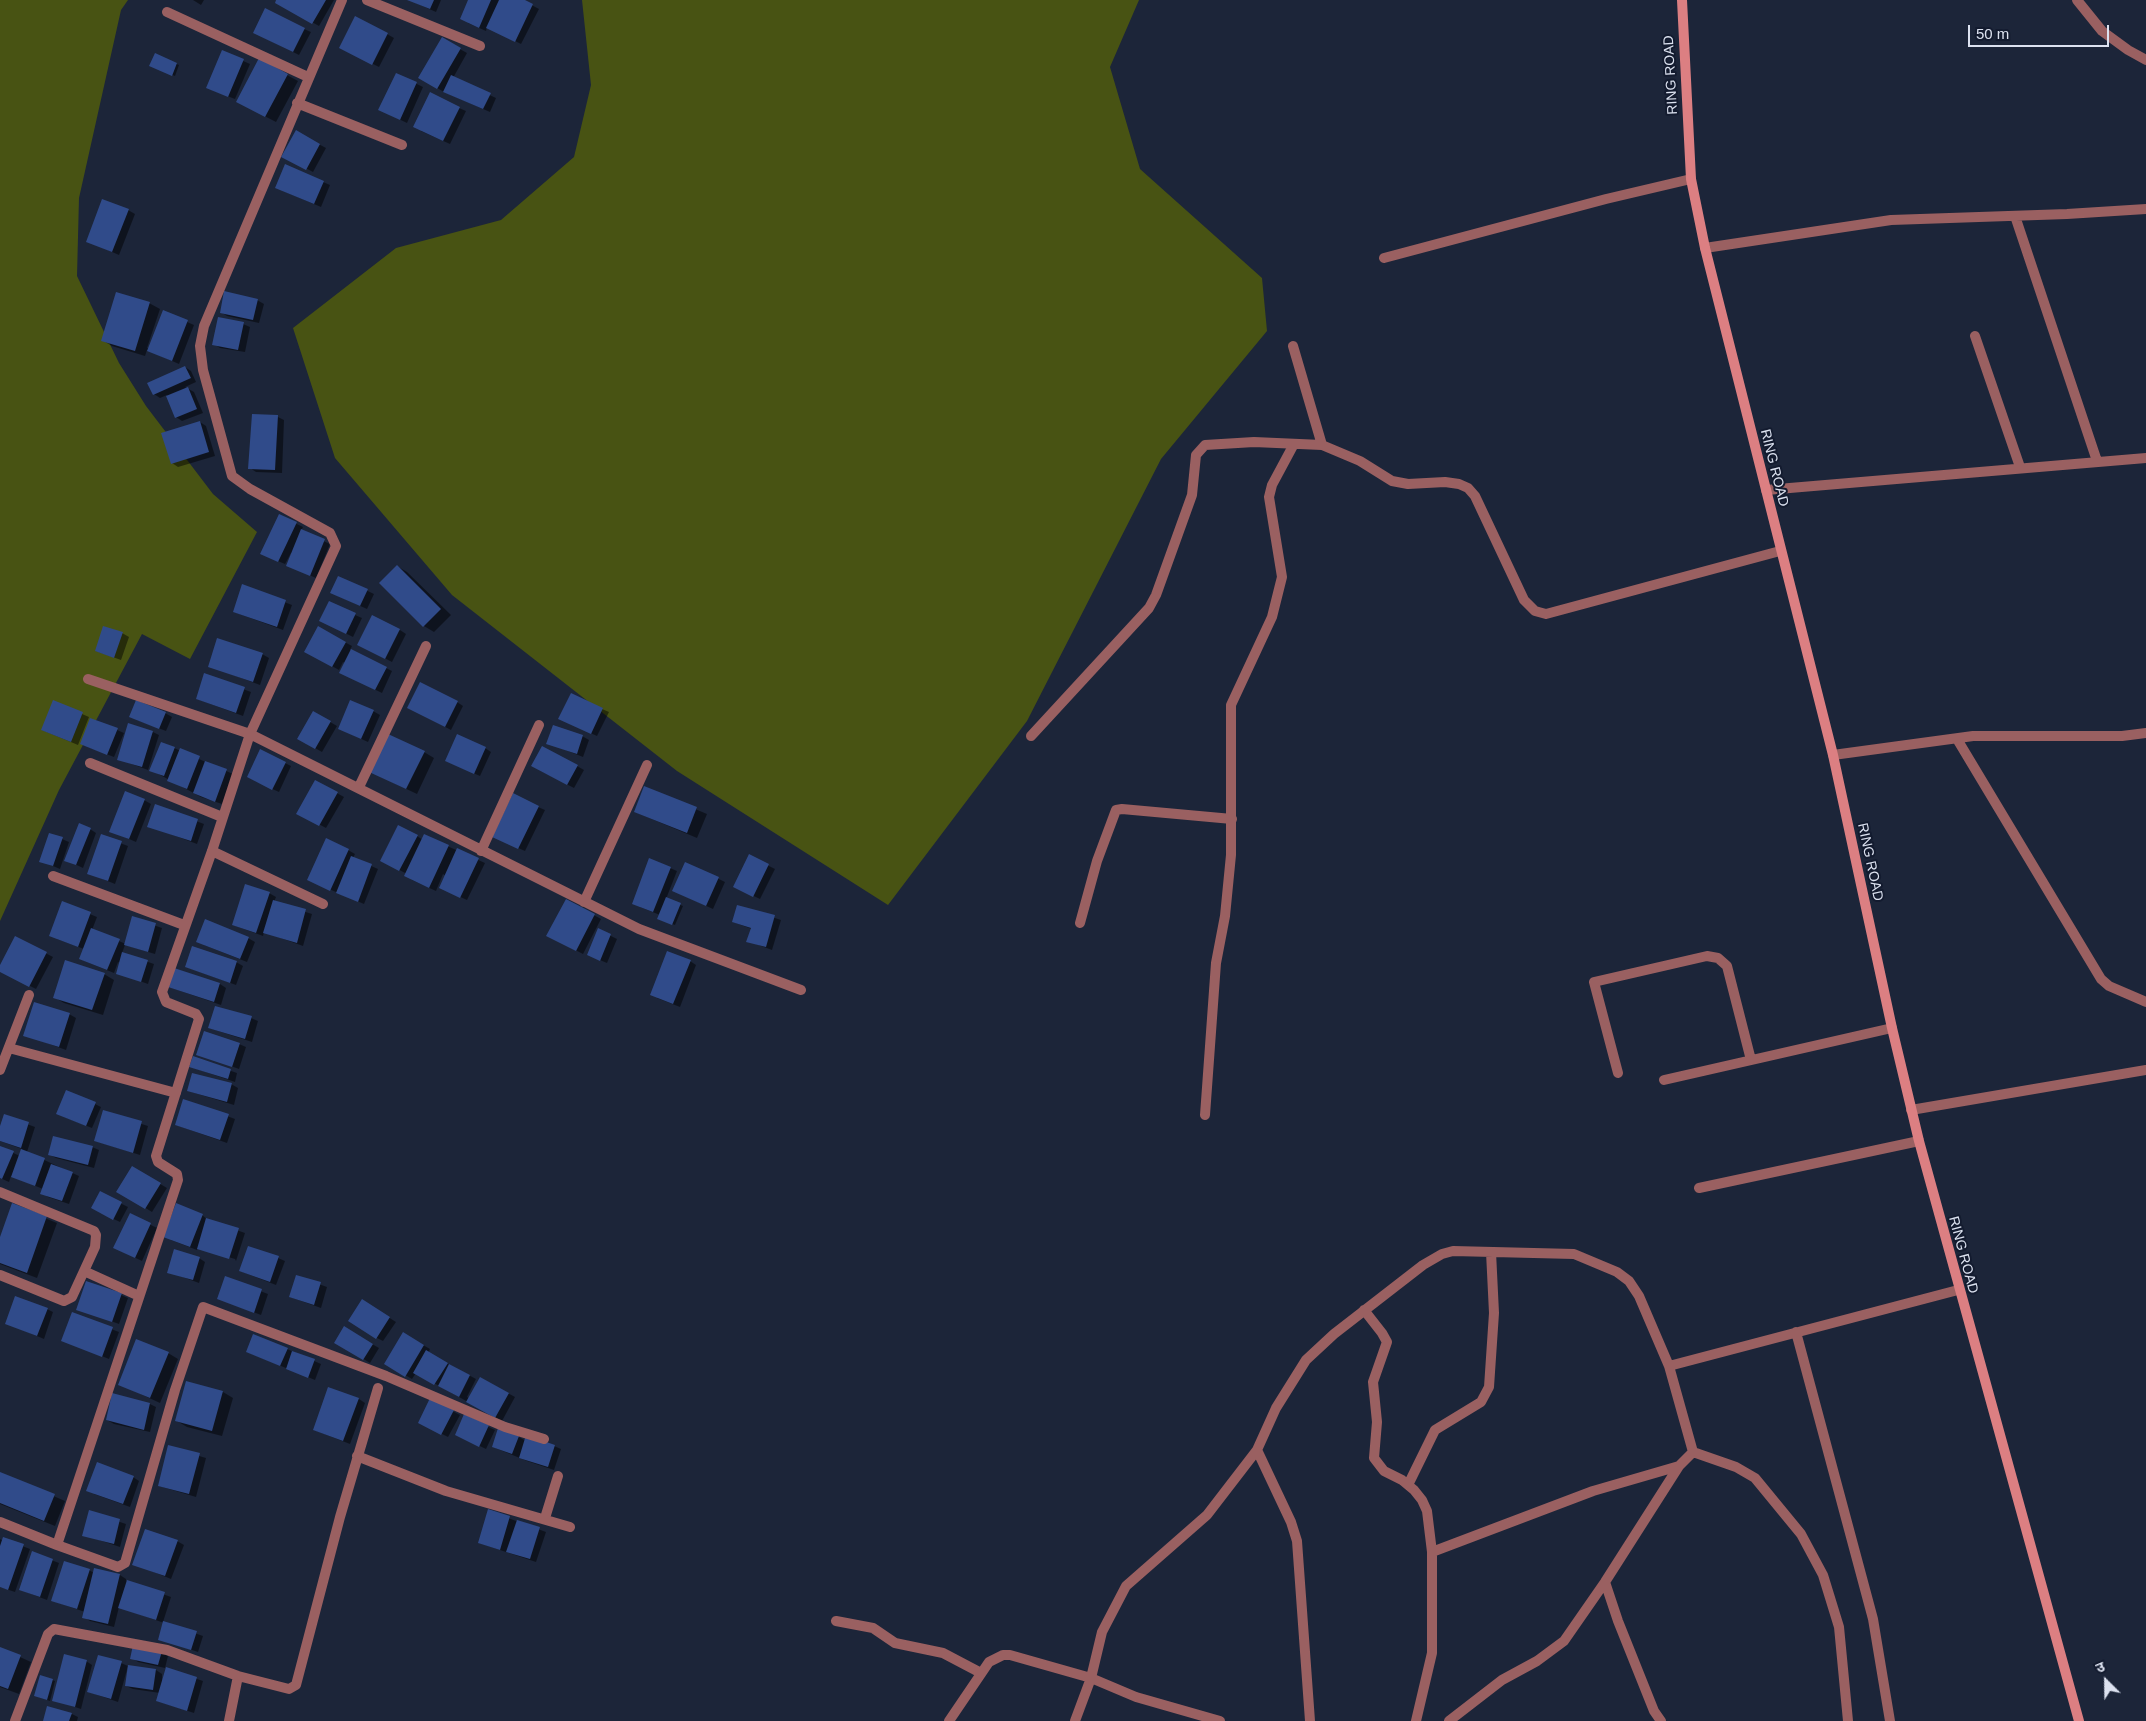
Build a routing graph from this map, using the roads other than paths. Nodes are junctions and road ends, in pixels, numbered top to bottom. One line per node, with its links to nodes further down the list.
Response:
1 (342, 0): 8 (street)
2 (367, 0): 6 (street)
3 (1682, 0): 11 (street, RING ROAD)
4 (2078, 0): 7 (street)
5 (167, 12): 8 (street)
6 (480, 46)
7 (2146, 60)
8 (308, 77): 9 (street)
9 (296, 103): 10 (street); 29 (street)
10 (402, 145)
11 (1691, 179): 14 (street, RING ROAD); 15 (street)
12 (2146, 209): 13 (street)
13 (2015, 216): 14 (street); 21 (street)
14 (1705, 248): 23 (street, RING ROAD)
15 (1384, 258)
16 (1975, 336): 22 (street)
17 (1293, 346): 19 (street)
18 (1294, 444): 19 (street); 30 (street); 37 (street)
19 (1322, 445): 24 (street)
20 (2146, 458): 21 (street)
21 (2097, 461): 22 (street)
22 (2020, 467): 23 (street)
23 (1766, 490): 24 (street, RING ROAD)
24 (1780, 551): 32 (street, RING ROAD)
25 (426, 646): 35 (street)
26 (88, 678): 29 (street)
27 (539, 725): 39 (street)
28 (2146, 733): 31 (street)
29 (250, 734): 35 (street); 36 (street)
30 (1031, 736)
31 (1957, 739): 32 (street); 47 (street)
32 (1833, 755): 48 (street, RING ROAD)
33 (90, 763): 36 (street)
34 (647, 765): 41 (street)
35 (359, 787): 39 (street)
36 (222, 817): 38 (street)
37 (1232, 819): 43 (street); 57 (street)
38 (212, 851): 42 (street); 44 (street)
39 (481, 851): 41 (street)
40 (53, 876): 44 (street)
41 (584, 902): 45 (street)
42 (323, 904)
43 (1080, 923)
44 (184, 925): 55 (street)
45 (801, 990)
46 (29, 995): 49 (street)
47 (2146, 1002)
48 (1892, 1028): 50 (street); 56 (street, RING ROAD)
49 (9, 1048): 51 (street); 55 (street)
50 (1751, 1060): 53 (street); 54 (street)
51 (0, 1070)
52 (2146, 1070): 56 (street)
53 (1618, 1073)
54 (1664, 1080)
55 (176, 1093): 65 (street)
56 (1911, 1110): 58 (street, RING ROAD)
57 (1205, 1115)
58 (1918, 1141): 59 (street); 64 (street, RING ROAD)
59 (1699, 1188)
60 (0, 1192): 62 (street)
61 (1491, 1252): 66 (street); 68 (street); 76 (street)
62 (84, 1272): 63 (street); 65 (street)
63 (0, 1275)
64 (1958, 1290): 67 (street); 98 (street, RING ROAD)
65 (139, 1296): 80 (street)
66 (1364, 1310): 71 (street); 76 (street)
67 (1796, 1332): 68 (street); 97 (street)
68 (1669, 1366): 72 (street)
69 (378, 1388): 73 (street)
70 (544, 1439): 80 (street)
71 (1257, 1450): 86 (street); 92 (street)
72 (1693, 1452): 74 (street); 96 (street)
73 (357, 1456): 77 (street); 85 (street)
74 (1678, 1466): 81 (street); 82 (street)
75 (558, 1476): 77 (street)
76 (1408, 1485): 81 (street)
77 (545, 1518): 79 (street)
78 (0, 1522): 80 (street)
79 (570, 1526)
80 (57, 1545)
81 (1432, 1552): 93 (street)
82 (1606, 1582): 94 (street); 95 (street)
83 (836, 1621): 84 (street)
84 (981, 1673): 86 (street); 89 (street)
85 (238, 1676): 87 (street); 88 (street)
86 (1090, 1678): 90 (street); 91 (street)
87 (15, 1721)
88 (229, 1721)
89 (949, 1721)
90 (1075, 1721)
91 (1220, 1721)
92 (1310, 1721)
93 (1416, 1721)
94 (1450, 1721)
95 (1661, 1721)
96 (1848, 1721)
97 (1890, 1721)
98 (2079, 1721)

